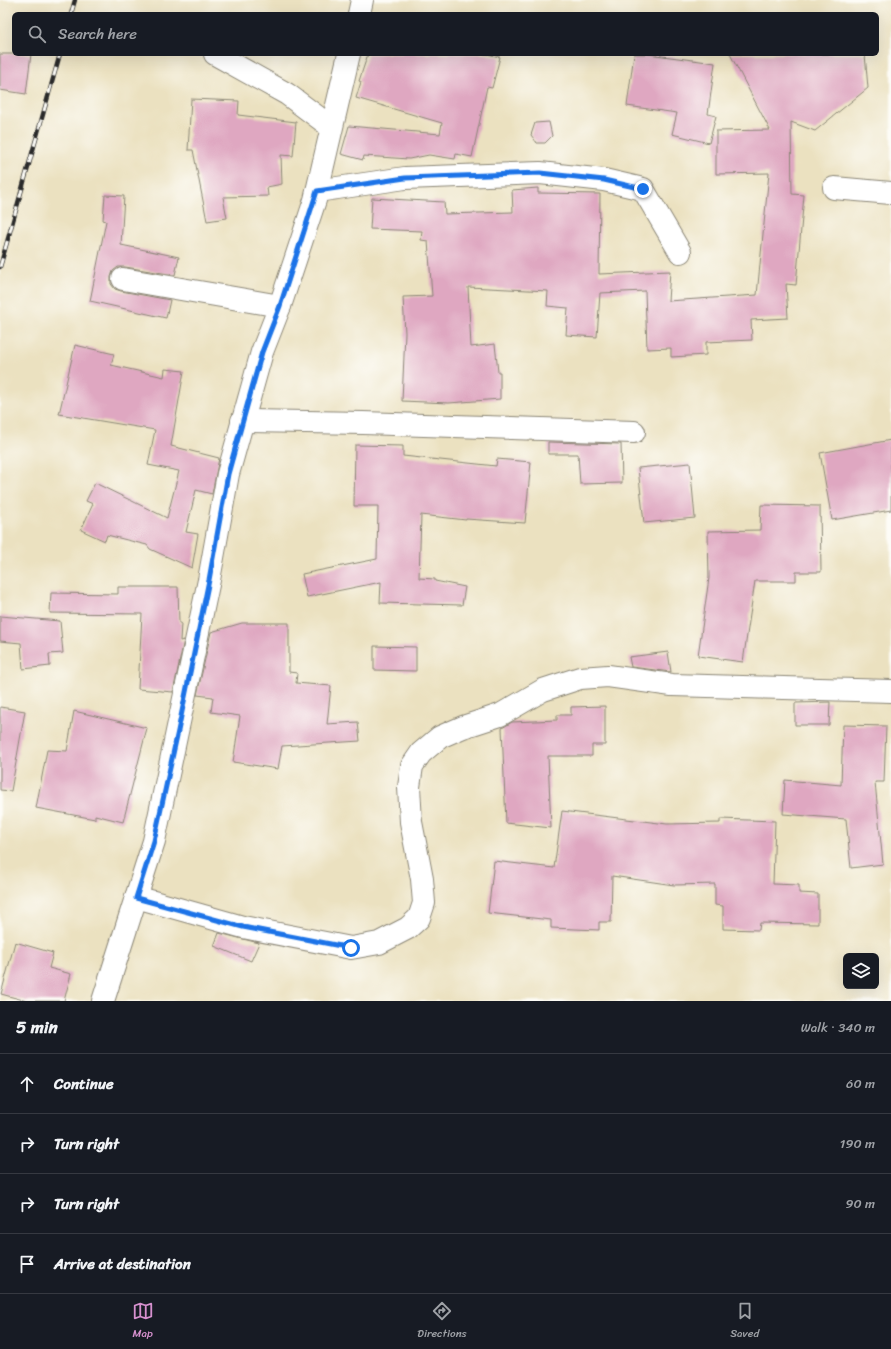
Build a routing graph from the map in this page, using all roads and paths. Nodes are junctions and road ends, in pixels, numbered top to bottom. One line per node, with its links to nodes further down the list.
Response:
1 (362, 0): 2 (street)
2 (359, 12)
3 (219, 56): 5 (street)
4 (349, 56): 5 (street)
5 (331, 127): 7 (street)
6 (834, 188): 8 (street)
7 (317, 191): 9 (street); 11 (street)
8 (891, 193)
9 (680, 252)
10 (123, 279): 11 (street)
11 (280, 306): 12 (street)
12 (242, 421): 13 (street); 15 (street)
13 (634, 432)
14 (891, 690): 15 (street)
15 (136, 898): 16 (street)
16 (103, 1001)

